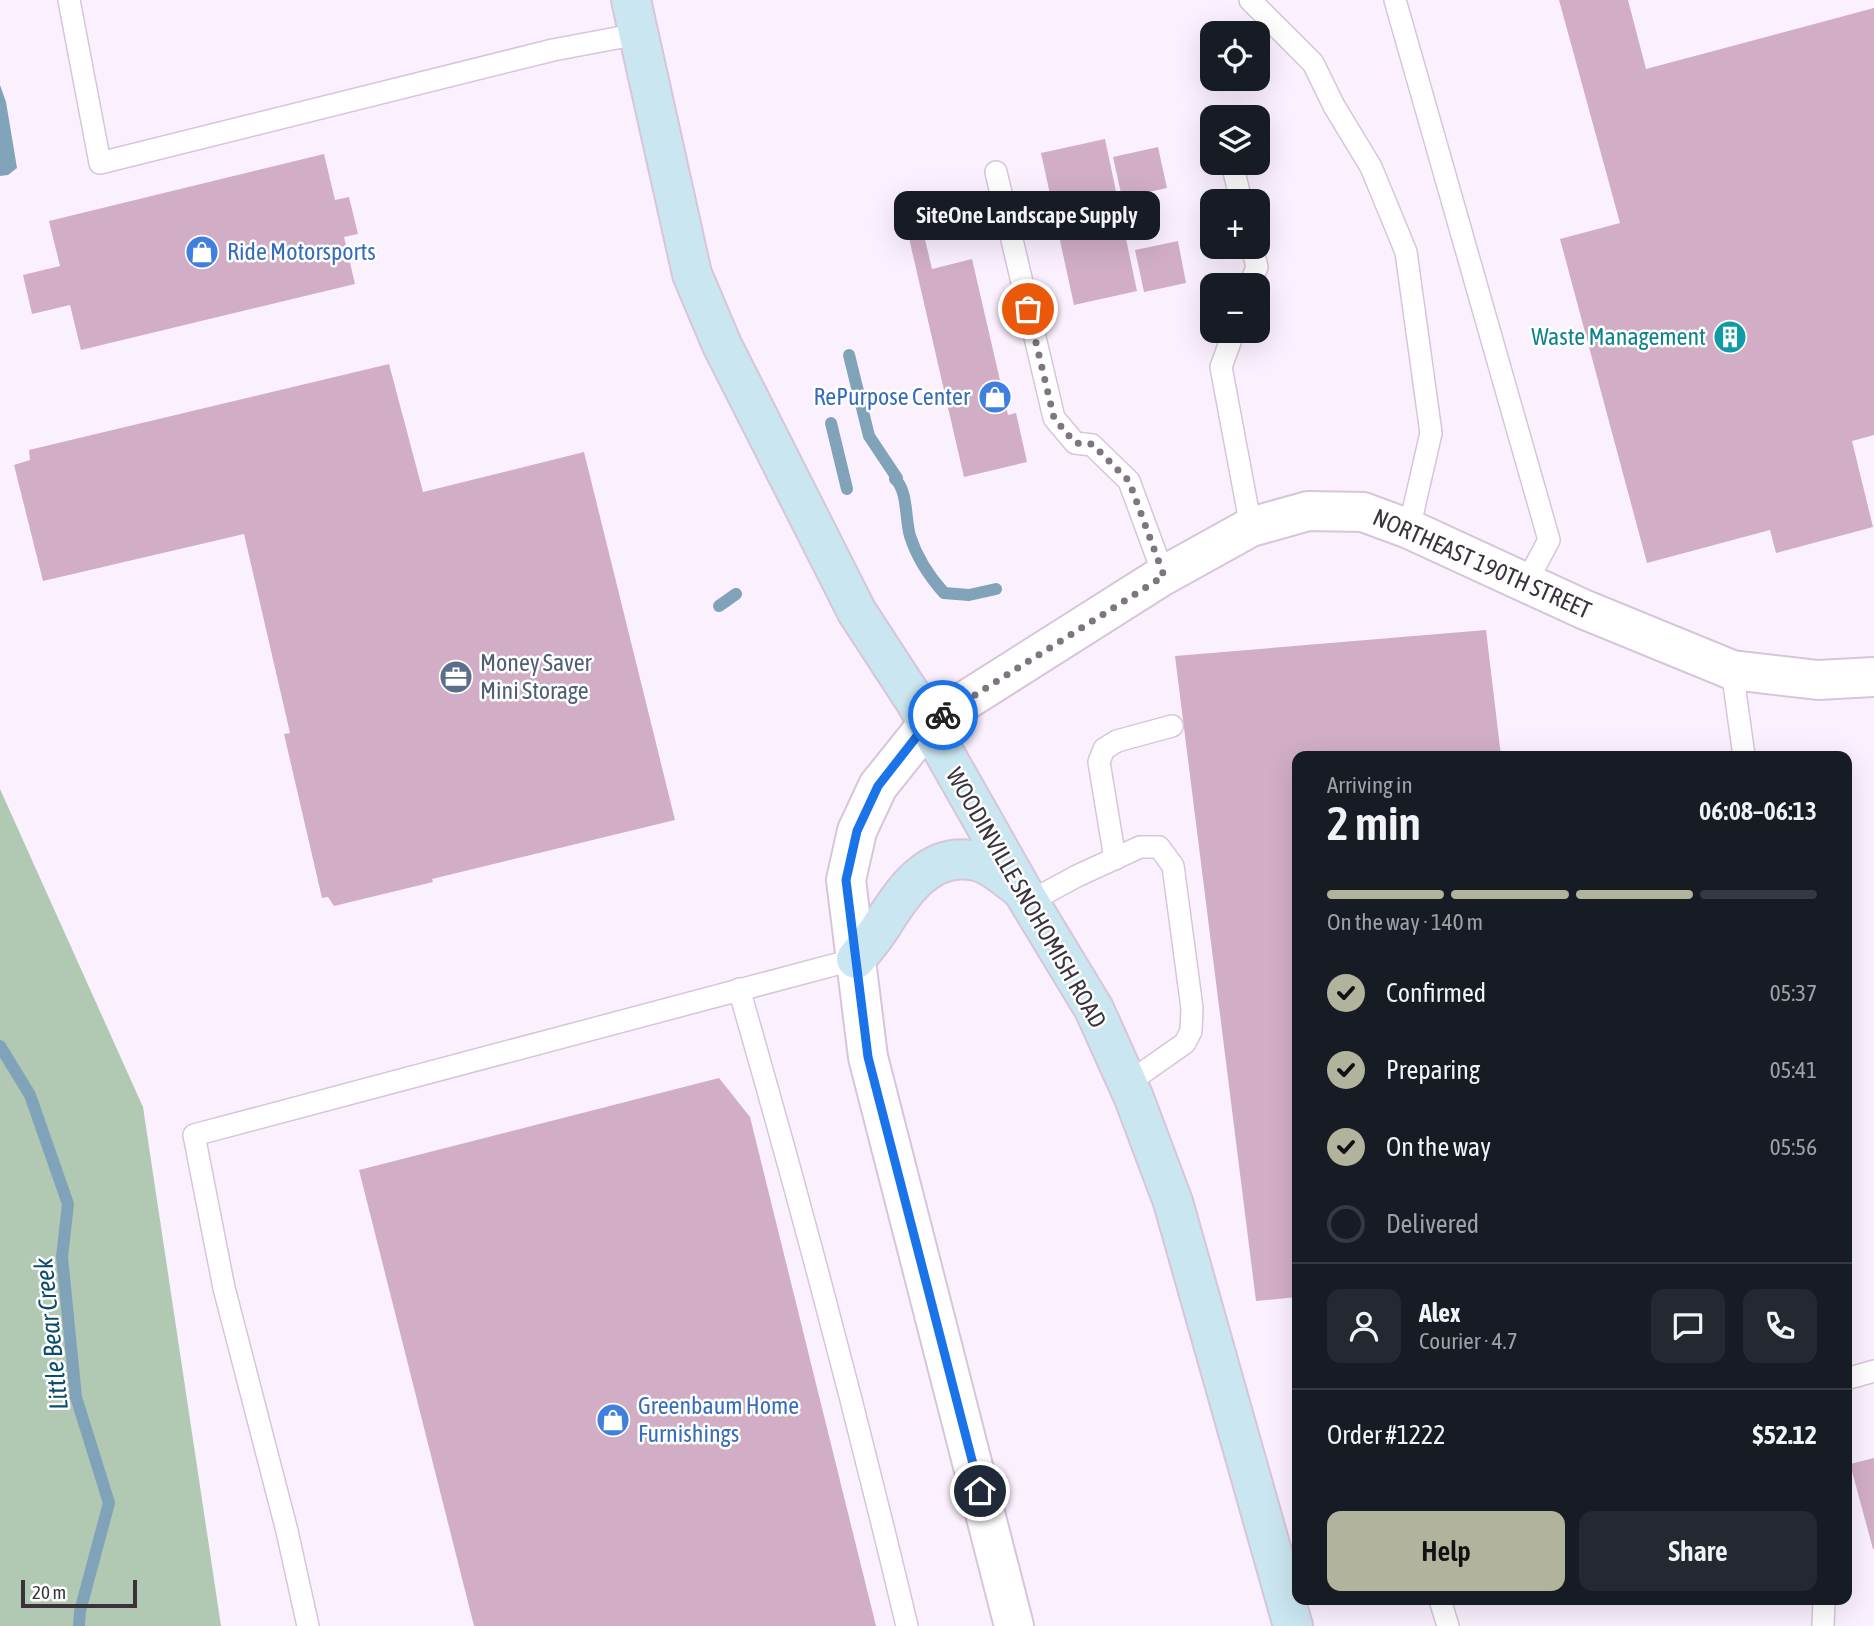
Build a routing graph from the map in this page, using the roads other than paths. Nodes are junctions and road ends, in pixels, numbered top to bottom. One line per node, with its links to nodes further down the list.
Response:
1 (69, 0): 4 (lane)
2 (1250, 0): 8 (lane)
3 (1395, 0): 10 (lane)
4 (634, 17): 13 (main road, WOODINVILLE SNOHOMISH ROAD)
5 (996, 172): 9 (lane)
6 (1230, 343): 7 (lane)
7 (1251, 527): 8 (street, NORTHEAST 190TH STREET); 9 (street, NORTHEAST 190TH STREET)
8 (1409, 529): 10 (street, NORTHEAST 190TH STREET)
9 (1164, 576): 13 (street, NORTHEAST 190TH STREET)
10 (1526, 583): 11 (street, NORTHEAST 190TH STREET)
11 (1732, 670): 12 (street, NORTHEAST 190TH STREET); 15 (lane)
12 (1874, 677)
13 (927, 725): 17 (main road, WOODINVILLE SNOHOMISH ROAD); 18 (street, NORTHEAST 190TH STREET)
14 (1172, 726): 16 (lane)
15 (1743, 751)
16 (1115, 859): 17 (lane); 20 (lane)
17 (1026, 896): 18 (main road); 20 (main road, WOODINVILLE SNOHOMISH ROAD)
18 (856, 959): 19 (lane); 27 (street, NORTHEAST 190TH STREET)
19 (739, 989): 25 (lane); 26 (lane)
20 (1128, 1083): 28 (main road, WOODINVILLE SNOHOMISH ROAD)
21 (1874, 1371): 22 (lane)
22 (1852, 1377)
23 (1442, 1605): 29 (lane)
24 (1824, 1605): 30 (lane)
25 (308, 1626)
26 (907, 1626)
27 (1014, 1626)
28 (1293, 1626)
29 (1448, 1626)
30 (1823, 1626)

